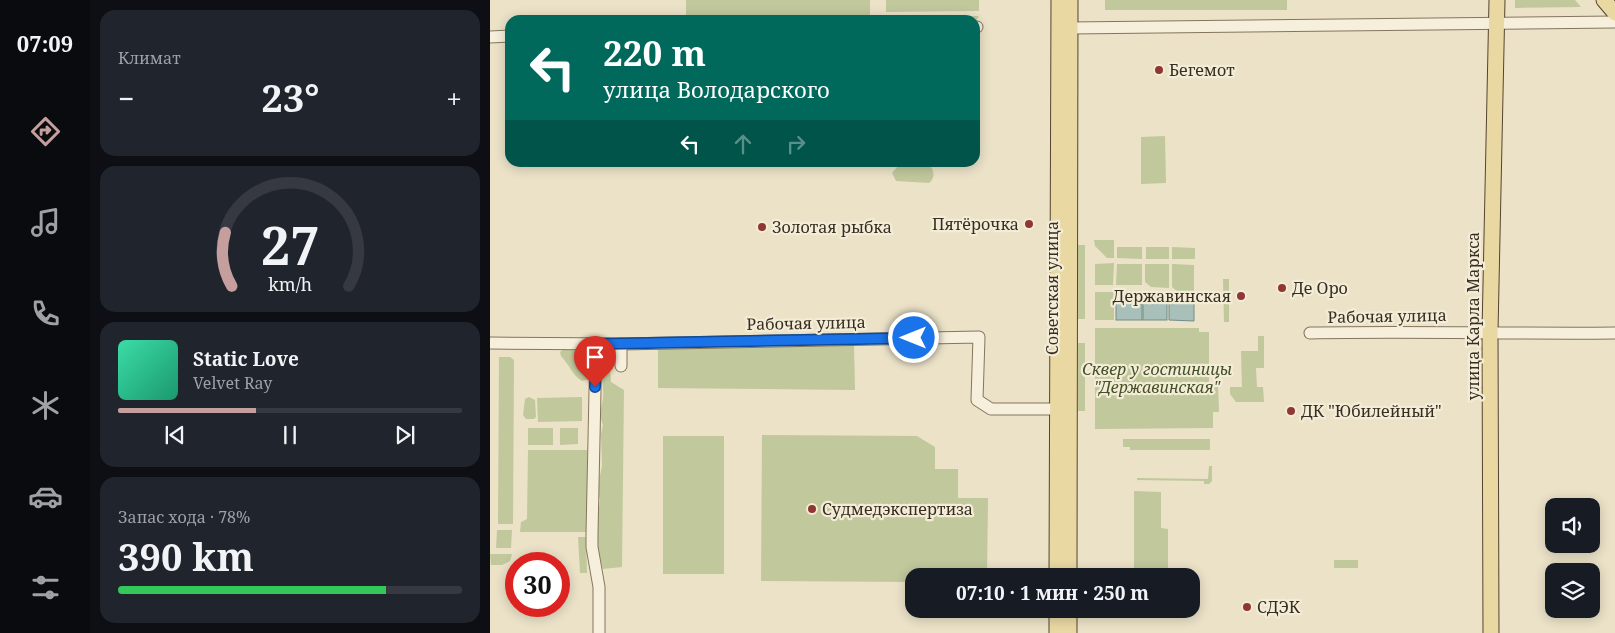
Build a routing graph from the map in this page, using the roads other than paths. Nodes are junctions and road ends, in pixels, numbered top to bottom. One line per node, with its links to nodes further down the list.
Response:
1 (1059, 0): 8 (main road)
2 (1070, 0): 8 (main road, Советская улица)
3 (1497, 0): 7 (main road, улица Карла Маркса)
4 (1604, 0): 5 (main road)
5 (1615, 13)
6 (1615, 22): 7 (street)
7 (1496, 23): 8 (street); 11 (main road, улица Карла Маркса)
8 (1064, 28): 18 (main road); 20 (main road, Советская улица)
9 (505, 36): 10 (street)
10 (490, 37)
11 (1490, 332): 12 (street, Рабочая улица); 13 (street, Рабочая улица); 26 (main road, улица Карла Маркса)
12 (1310, 333)
13 (1615, 333)
14 (490, 344): 15 (street, Рабочая улица)
15 (596, 344): 16 (street, Рабочая улица); 23 (street)
16 (621, 344): 17 (street); 18 (street, Рабочая улица)
17 (621, 366)
18 (1057, 409): 19 (main road)
19 (1057, 568)
20 (1069, 568)
21 (1057, 618): 24 (main road)
22 (1069, 618): 25 (main road)
23 (599, 633)
24 (1057, 633)
25 (1069, 633)
26 (1491, 633)

